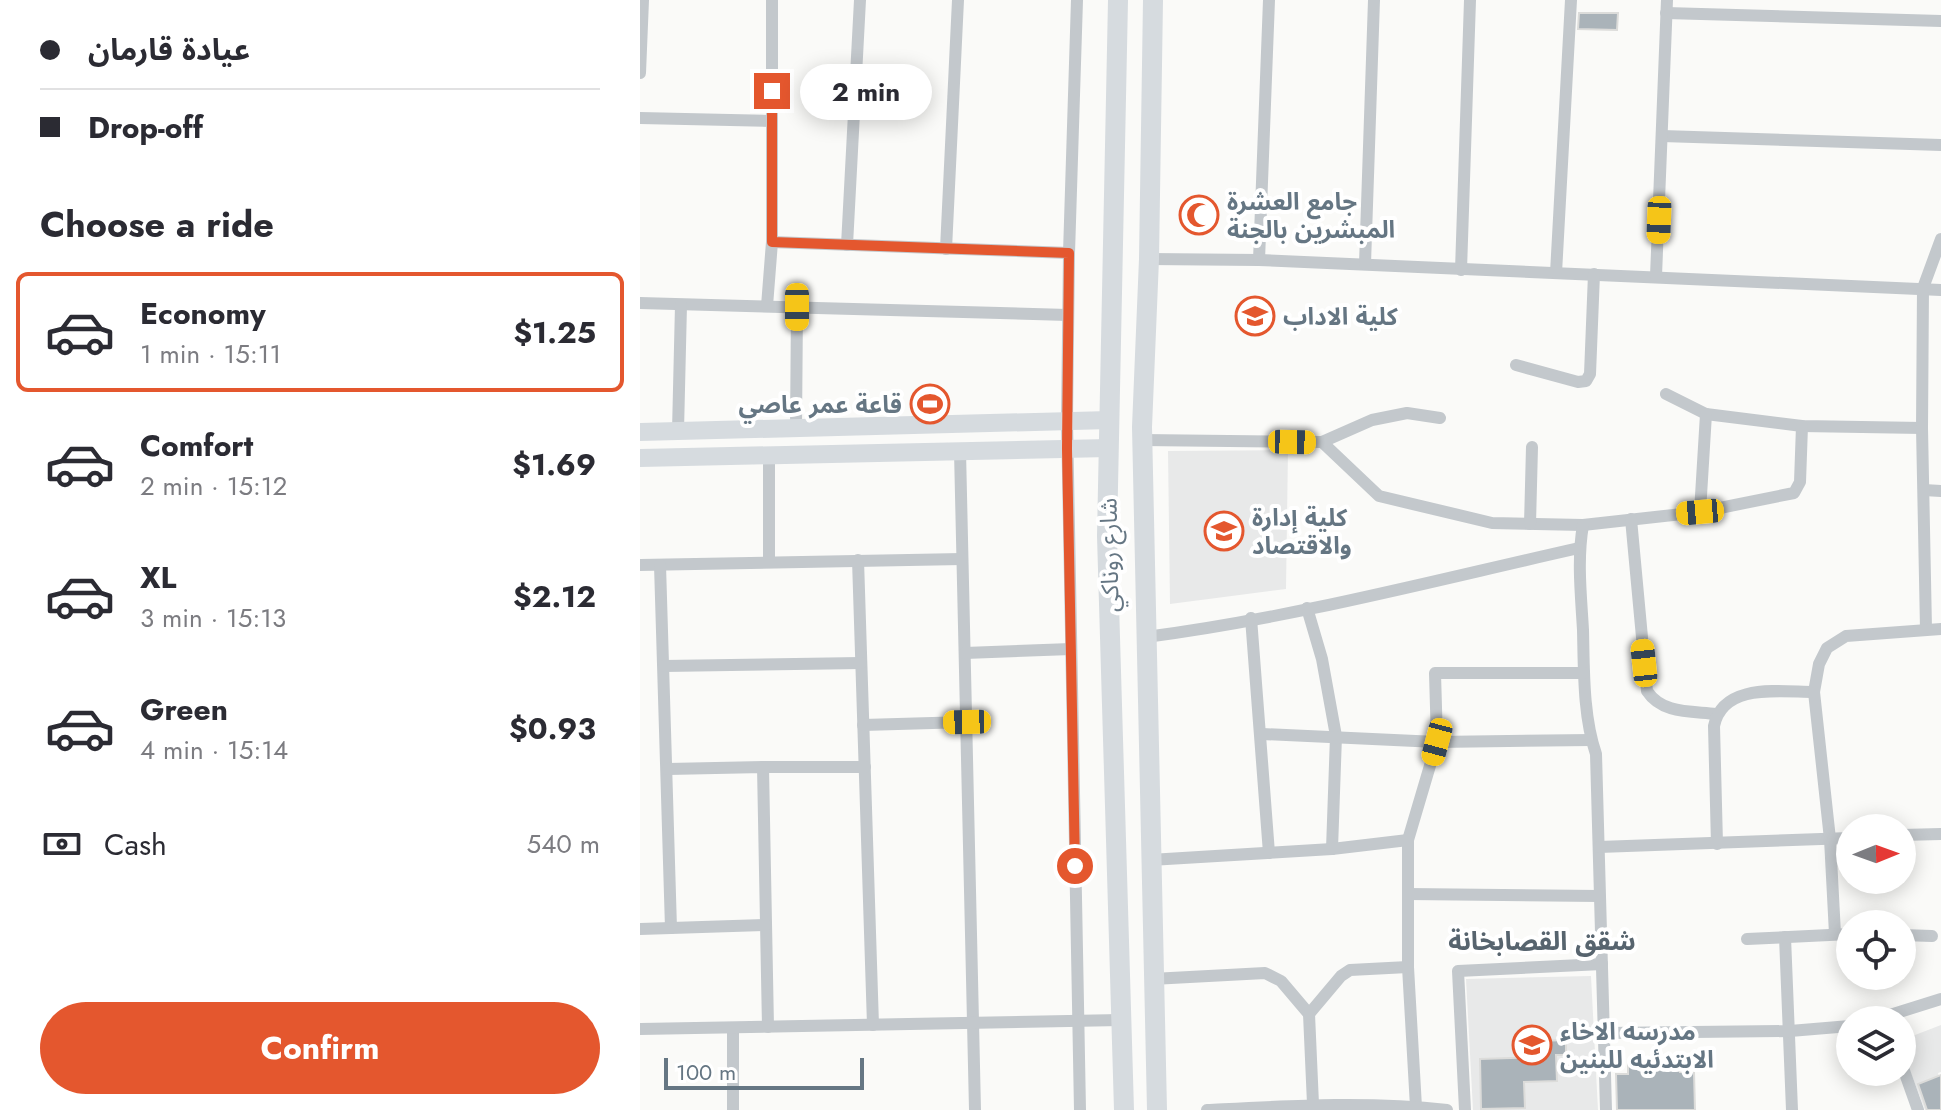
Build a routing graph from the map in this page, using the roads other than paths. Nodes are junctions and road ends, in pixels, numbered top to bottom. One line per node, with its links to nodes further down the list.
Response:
1 (772, 0): 16 (street)
2 (860, 0): 23 (street)
3 (958, 0): 24 (street)
4 (1077, 0): 25 (street)
5 (1118, 0): 17 (main road, شارع روناكي)
6 (1153, 0): 18 (main road, شارع روناكي)
7 (1269, 0): 27 (street)
8 (1374, 0): 28 (street)
9 (1470, 0): 29 (street)
10 (1571, 0): 30 (street)
11 (642, 5): 14 (street)
12 (1667, 6): 13 (street); 19 (street)
13 (1941, 21)
14 (640, 73)
15 (640, 118): 16 (street)
16 (771, 121): 22 (street)
17 (1116, 126): 18 (main road); 44 (main road, شارع روناكي)
18 (1151, 126): 26 (main road, شارع روناكي)
19 (1662, 136): 20 (street); 32 (street)
20 (1941, 145)
21 (1941, 239): 33 (street)
22 (772, 242): 23 (street); 37 (street)
23 (847, 245): 24 (street)
24 (946, 249): 25 (street)
25 (1069, 253): 39 (street)
26 (1149, 259): 27 (street); 51 (main road, شارع روناكي)
27 (1259, 260): 28 (street)
28 (1365, 264): 29 (street)
29 (1461, 270): 30 (street)
30 (1556, 273): 31 (street)
31 (1594, 274): 32 (street); 40 (street)
32 (1656, 276): 33 (street)
33 (1923, 288): 34 (street); 48 (street)
34 (1941, 290)
35 (640, 303): 36 (street)
36 (681, 305): 37 (street); 49 (street)
37 (767, 306): 38 (street)
38 (797, 307): 39 (street); 47 (street)
39 (1068, 315): 45 (street)
40 (1516, 365)
41 (1666, 394): 42 (street)
42 (1706, 414): 46 (street); 61 (street)
43 (1440, 418): 52 (street)
44 (1110, 420): 45 (main road); 54 (main road, شارع روناكي)
45 (1067, 421): 47 (main road); 55 (street)
46 (1802, 426): 48 (street); 61 (street)
47 (796, 428): 49 (main road)
48 (1922, 428): 59 (street)
49 (678, 431): 50 (main road)
50 (640, 432)
51 (1142, 440): 52 (street); 75 (main road, شارع روناكي)
52 (1322, 442): 63 (street)
53 (1532, 447): 63 (street)
54 (1109, 448): 55 (main road); 119 (main road, شارع روناكي)
55 (1067, 449): 56 (main road); 76 (street)
56 (960, 451): 57 (main road); 66 (street)
57 (769, 454): 58 (main road); 68 (street)
58 (640, 458)
59 (1924, 490): 60 (street); 73 (street)
60 (1941, 491)
61 (1700, 512): 62 (street)
62 (1631, 519): 64 (street); 82 (street)
63 (1530, 524): 64 (street)
64 (1583, 525): 65 (street)
65 (1579, 548): 71 (street); 80 (street)
66 (962, 559): 67 (street); 77 (street)
67 (858, 560): 68 (street); 78 (street)
68 (769, 562): 70 (street)
69 (640, 565): 70 (street)
70 (660, 565): 79 (street)
71 (1307, 608): 72 (street); 86 (street)
72 (1251, 618): 75 (street); 85 (street)
73 (1926, 629): 74 (street); 81 (street)
74 (1941, 629)
75 (1146, 637): 101 (main road, شارع روناكي)
76 (1071, 649): 77 (street); 118 (street)
77 (965, 653): 83 (street)
78 (861, 663): 79 (street); 84 (street)
79 (664, 666): 91 (street)
80 (1584, 673): 87 (street); 88 (street)
81 (1814, 692): 82 (street); 94 (street)
82 (1716, 714): 97 (street)
83 (967, 722): 84 (street); 120 (street)
84 (863, 725): 90 (street)
85 (1262, 734): 86 (street); 100 (street)
86 (1336, 736): 88 (street); 99 (street)
87 (1591, 740): 88 (street); 98 (street)
88 (1437, 742): 96 (street)
89 (763, 767): 90 (street); 91 (street); 104 (street)
90 (865, 767): 121 (street)
91 (668, 769): 105 (street)
92 (1941, 834): 93 (street)
93 (1916, 835)
94 (1830, 839): 95 (street); 97 (street); 107 (street)
95 (1836, 839)
96 (1408, 840): 99 (street); 102 (street)
97 (1717, 844): 98 (street)
98 (1599, 847): 103 (street)
99 (1332, 849): 100 (street)
100 (1269, 853): 101 (street)
101 (1150, 860): 114 (main road, شارع روناكي)
102 (1408, 894): 103 (street); 113 (street)
103 (1599, 896): 112 (street)
104 (766, 925): 105 (street); 122 (street)
105 (671, 928): 106 (street)
106 (640, 929)
107 (1835, 934): 110 (street)
108 (1916, 935): 109 (street)
109 (1932, 936)
110 (1785, 937): 111 (street); 126 (street)
111 (1747, 939)
112 (1602, 964): 127 (street); 138 (street)
113 (1408, 967): 117 (street); 130 (street)
114 (1152, 979): 117 (street); 135 (main road, شارع روناكي)
115 (1941, 999): 116 (street)
116 (1916, 1007)
117 (1309, 1014): 129 (street)
118 (1078, 1020): 119 (street); 120 (street); 133 (street)
119 (1121, 1020): 134 (main road, شارع روناكي)
120 (974, 1023): 121 (street); 132 (street)
121 (873, 1025): 122 (street)
122 (768, 1027): 124 (street)
123 (1836, 1027): 126 (street)
124 (733, 1028): 125 (street); 131 (street)
125 (640, 1029)
126 (1790, 1031): 127 (street); 140 (street)
127 (1606, 1033): 139 (street)
128 (1909, 1086): 141 (street)
129 (1313, 1104): 130 (street); 136 (street)
130 (1416, 1107): 137 (street)
131 (733, 1110)
132 (975, 1110)
133 (1080, 1110)
134 (1124, 1110)
135 (1157, 1110)
136 (1207, 1110)
137 (1447, 1110)
138 (1465, 1110)
139 (1606, 1110)
140 (1792, 1110)
141 (1918, 1110)

